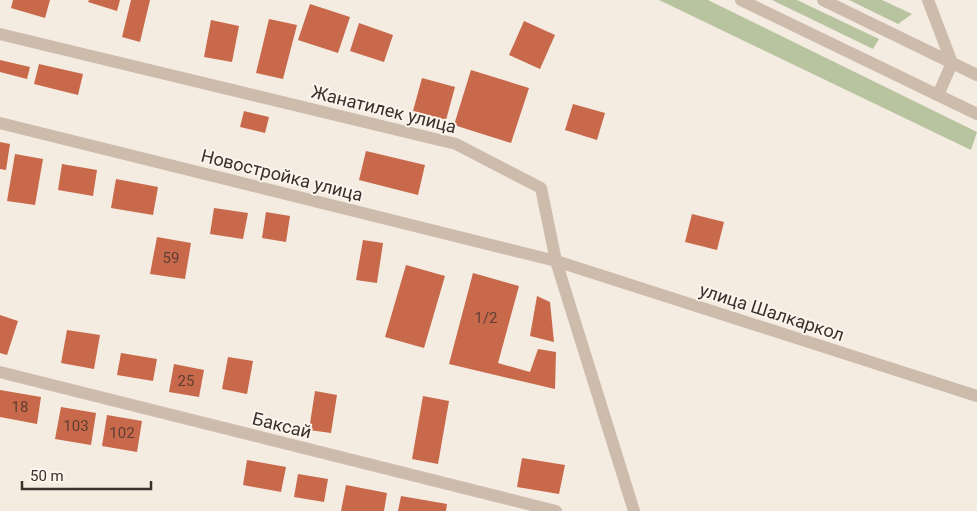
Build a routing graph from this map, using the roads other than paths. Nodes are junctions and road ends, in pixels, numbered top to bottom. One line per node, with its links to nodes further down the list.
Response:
1 (741, 0): 7 (street)
2 (823, 0): 5 (street)
3 (928, 0): 5 (street)
4 (0, 34): 10 (street, Жанатилек улица)
5 (952, 63): 6 (street); 7 (street)
6 (977, 75)
7 (938, 96): 8 (street)
8 (977, 114)
9 (0, 123): 10 (street, Новостройка улица)
10 (556, 261): 12 (street, улица Шалкаркол); 14 (street, Жанатилек улица)
11 (0, 372): 13 (street, Баксай)
12 (977, 396)
13 (556, 511)
14 (634, 511)

